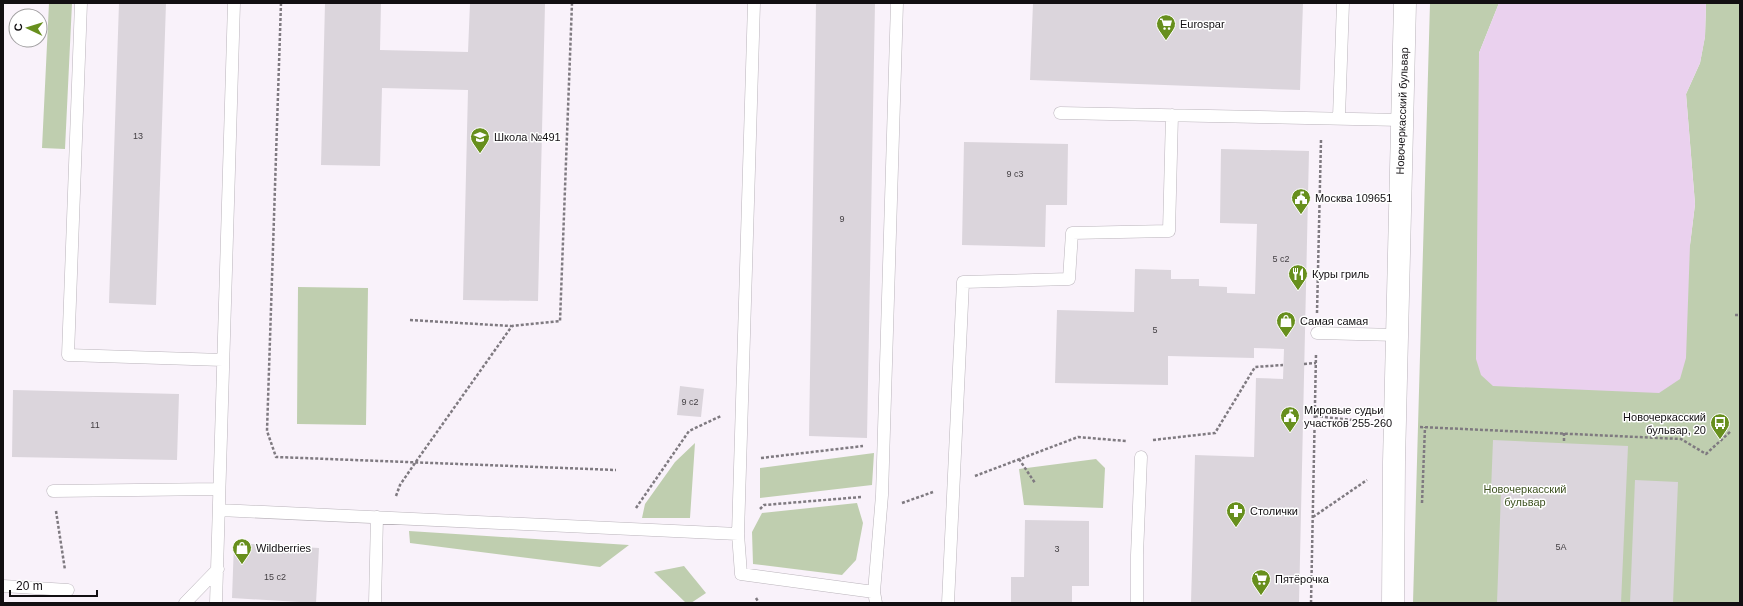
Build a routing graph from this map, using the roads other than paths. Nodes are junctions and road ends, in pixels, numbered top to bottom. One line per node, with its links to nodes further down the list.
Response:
1 (81, 3): 13 (lane)
2 (234, 3): 13 (lane)
3 (754, 3): 19 (lane)
4 (897, 3): 23 (lane)
5 (1343, 3): 9 (lane)
6 (1405, 3): 10 (street, Новочеркасский бульвар)
7 (1060, 113): 8 (lane)
8 (1172, 115): 9 (lane); 27 (lane)
9 (1339, 117): 10 (lane)
10 (1401, 120): 12 (street, Новочеркасский бульвар)
11 (1317, 333): 12 (lane)
12 (1397, 335): 29 (street, Новочеркасский бульвар)
13 (223, 360): 15 (lane)
14 (1141, 457): 28 (lane)
15 (219, 489): 16 (lane); 17 (lane)
16 (53, 491)
17 (219, 510): 18 (lane); 20 (lane)
18 (383, 517): 19 (lane); 26 (lane)
19 (738, 534): 23 (lane)
20 (218, 569): 24 (lane); 25 (lane)
21 (3, 586): 22 (lane)
22 (68, 590)
23 (875, 598)
24 (185, 603)
25 (216, 603)
26 (375, 603)
27 (948, 603)
28 (1137, 603)
29 (1393, 603)

